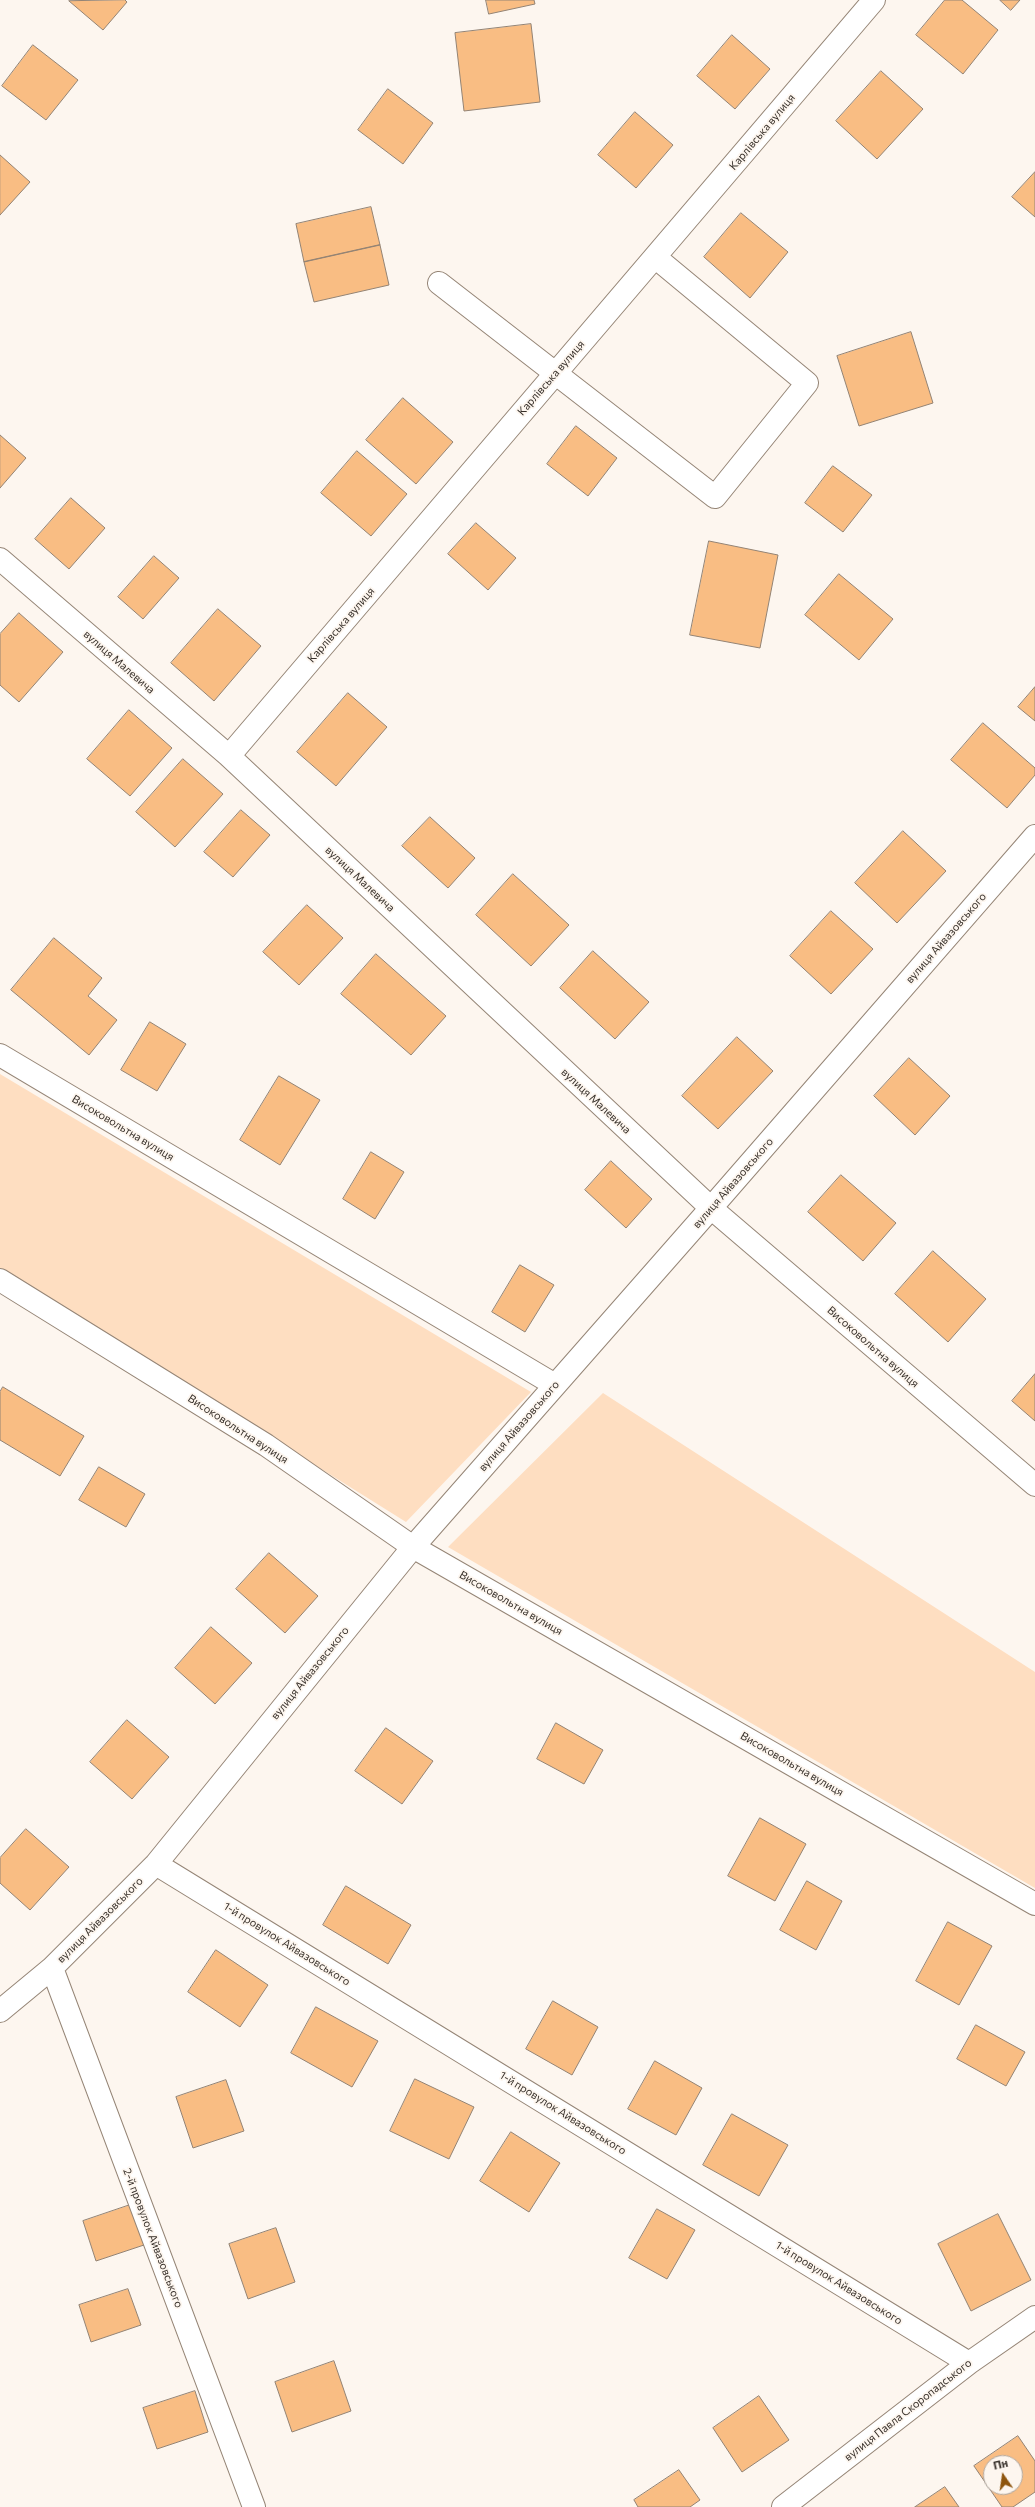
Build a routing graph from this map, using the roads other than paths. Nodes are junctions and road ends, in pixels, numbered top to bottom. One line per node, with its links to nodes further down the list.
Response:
1 (874, 0): 2 (street, Карлівська вулиця)
2 (655, 257): 4 (street, Карлівська вулиця); 4 (street)
3 (439, 282): 4 (street)
4 (556, 373): 6 (street, Карлівська вулиця)
5 (0, 559): 6 (street, вулиця Малевича)
6 (228, 756): 9 (street, вулиця Малевича)
7 (1035, 836): 9 (street, вулиця Айвазовського)
8 (0, 1054): 11 (street, Високовольтна вулиця)
9 (711, 1208): 11 (street, вулиця Айвазовського); 12 (street, Високовольтна вулиця)
10 (0, 1280): 13 (street, Високовольтна вулиця)
11 (555, 1385): 13 (street, вулиця Айвазовського)
12 (1035, 1485)
13 (413, 1547): 14 (street, вулиця Айвазовського); 15 (street, Високовольтна вулиця)
14 (156, 1864): 16 (street, вулиця Айвазовського); 19 (street, 1-й провулок Айвазовського)
15 (1035, 1904)
16 (52, 1968): 17 (street, вулиця Айвазовського); 20 (street, 2-й провулок Айвазовського)
17 (0, 2012)
18 (1035, 2317): 19 (street, вулиця Павла Скоропадського)
19 (969, 2363): 21 (street, вулиця Павла Скоропадського)
20 (254, 2507)
21 (783, 2507)

